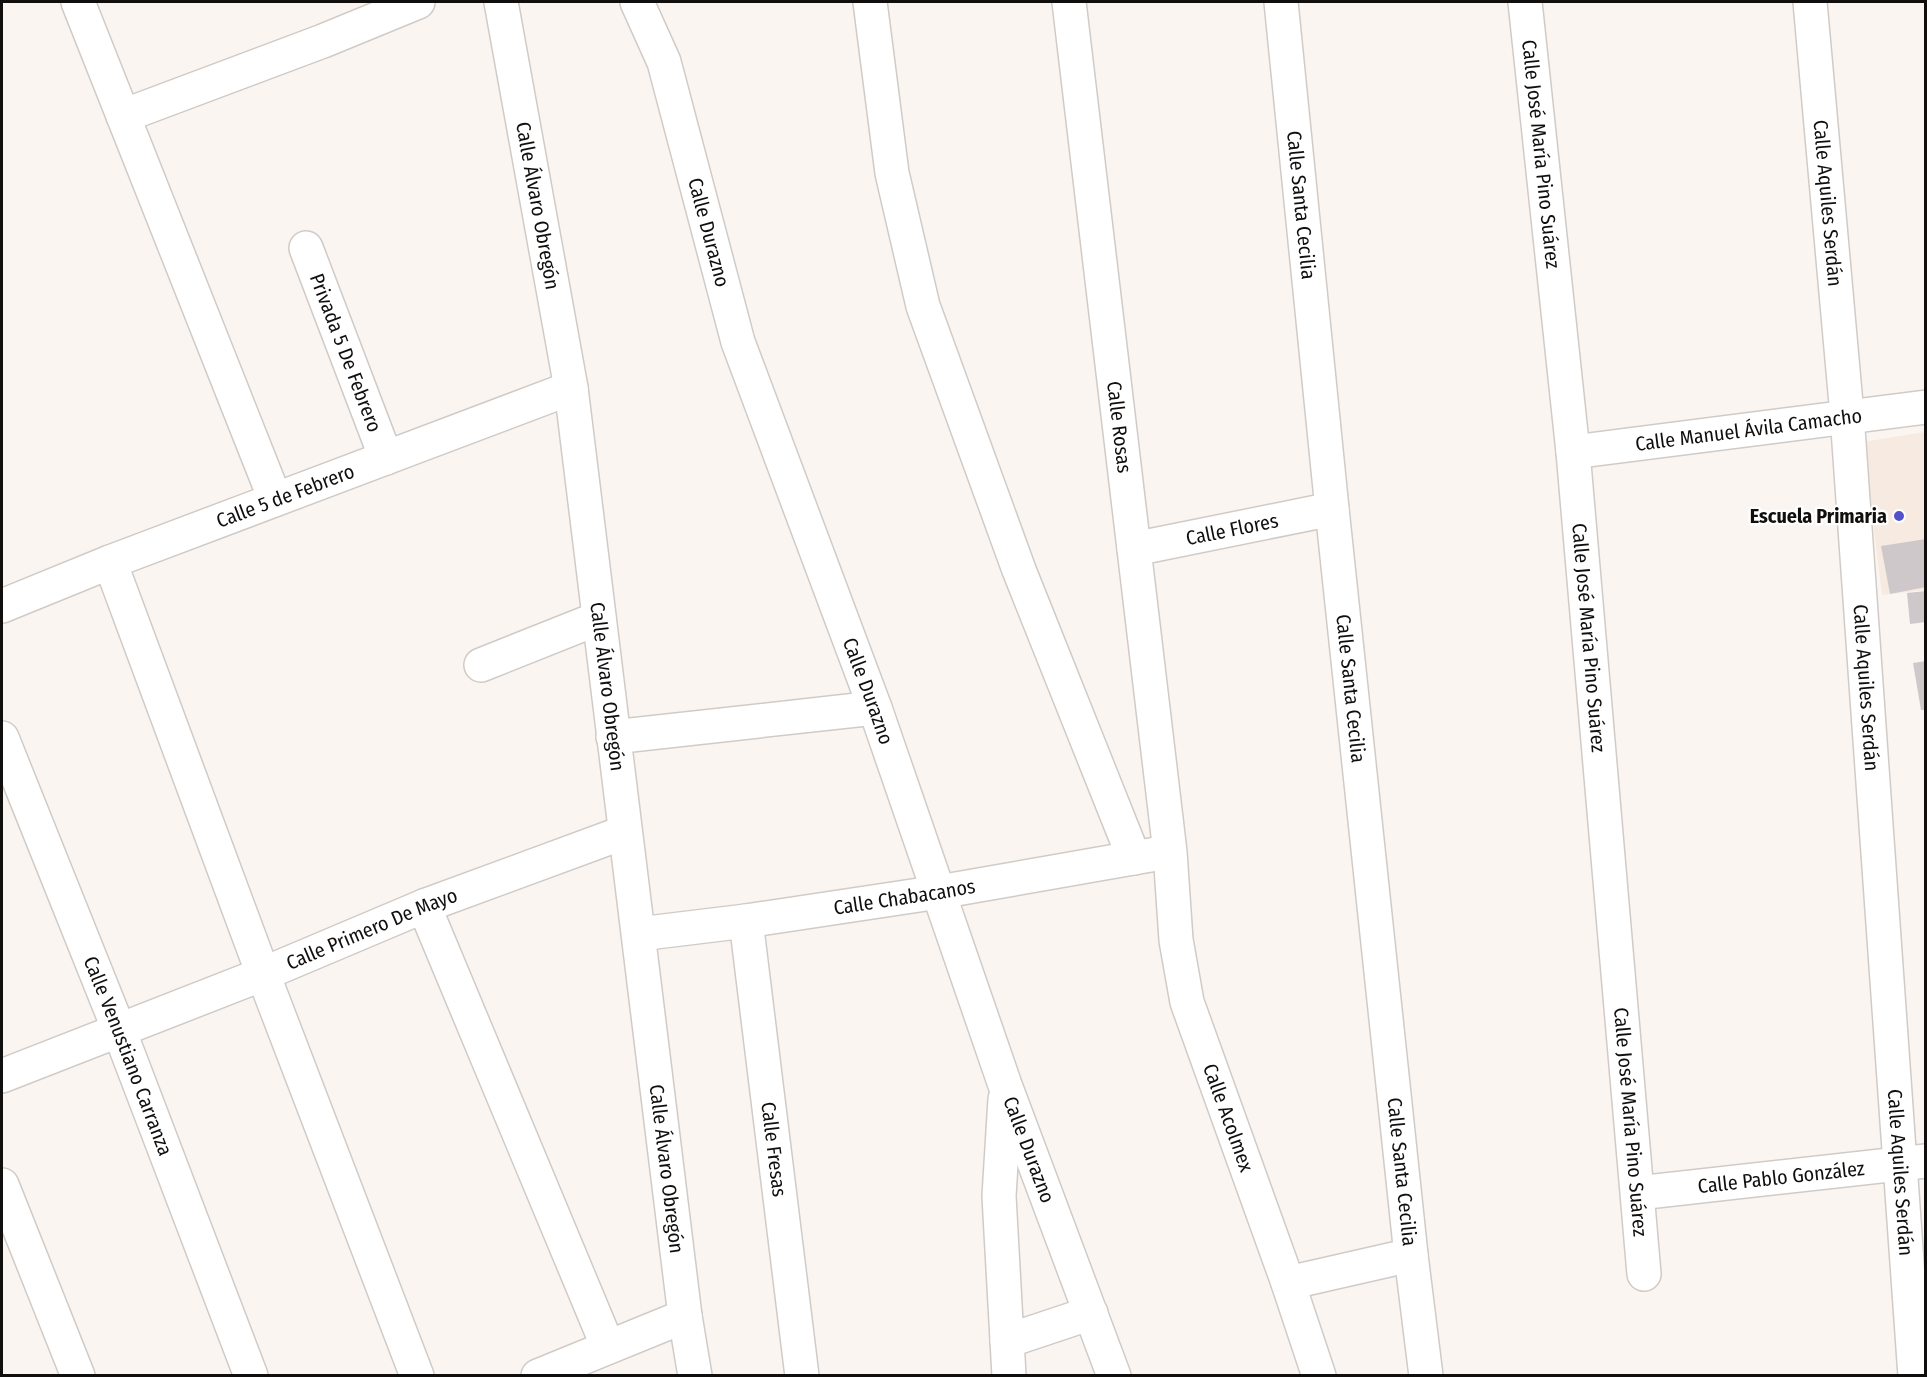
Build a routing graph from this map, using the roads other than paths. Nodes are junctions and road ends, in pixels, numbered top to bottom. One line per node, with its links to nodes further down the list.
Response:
1 (78, 2): 10 (street)
2 (418, 2): 10 (street)
3 (501, 2): 12 (street, Calle Álvaro Obregón)
4 (636, 2): 24 (street, Calle Durazno)
5 (870, 2): 29 (street)
6 (1070, 2): 19 (street, Calle Rosas)
7 (1281, 2): 18 (street, Calle Santa Cecilia)
8 (1525, 2): 15 (street, Calle José María Pino Suárez)
9 (1810, 2): 14 (street, Calle Aquiles Serdán)
10 (123, 116): 17 (street)
11 (306, 248): 16 (street, Privada 5 De Febrero)
12 (571, 388): 16 (street, Calle 5 de Febrero); 22 (street, Calle Álvaro Obregón)
13 (1926, 407): 14 (street, Calle Manuel Ávila Camacho)
14 (1847, 415): 15 (street, Calle Manuel Ávila Camacho); 38 (street, Calle Aquiles Serdán)
15 (1573, 452): 40 (street, Calle José María Pino Suárez)
16 (386, 458): 17 (street, Calle 5 de Febrero)
17 (275, 499): 20 (street, Calle 5 de Febrero)
18 (1332, 509): 19 (street, Calle Flores); 41 (street, Calle Santa Cecilia)
19 (1134, 549): 28 (street, Calle Rosas)
20 (110, 562): 21 (street, Calle 5 de Febrero); 34 (street)
21 (2, 606)
22 (599, 618): 23 (street); 25 (street, Calle Álvaro Obregón)
23 (481, 665)
24 (875, 708): 25 (street); 30 (street, Calle Durazno)
25 (613, 737): 27 (street, Calle Álvaro Obregón)
26 (2, 738): 35 (street, Calle Venustiano Carranza)
27 (625, 831): 31 (street, Calle Primero De Mayo); 33 (street, Calle Álvaro Obregón)
28 (1170, 852): 29 (street, Calle Chabacanos); 43 (street, Calle Acolmex)
29 (1134, 858): 30 (street, Calle Chabacanos)
30 (939, 892): 32 (street, Calle Chabacanos); 37 (street, Calle Durazno)
31 (424, 906): 34 (street, Calle Primero De Mayo); 47 (street)
32 (746, 921): 33 (street, Calle Chabacanos); 53 (street, Calle Fresas)
33 (639, 934): 45 (street, Calle Álvaro Obregón)
34 (263, 974): 35 (street, Calle Primero De Mayo); 50 (street)
35 (119, 1030): 36 (street, Calle Primero De Mayo); 49 (street, Calle Venustiano Carranza)
36 (2, 1076)
37 (1005, 1085): 44 (street, Calle Durazno); 46 (street)
38 (1913, 1163): 40 (street, Calle Pablo González); 58 (street, Calle Aquiles Serdán)
39 (2, 1185): 48 (street)
40 (1638, 1193): 42 (street, Calle José María Pino Suárez)
41 (1411, 1255): 43 (street); 57 (street, Calle Santa Cecilia)
42 (1644, 1274)
43 (1288, 1283): 56 (street, Calle Acolmex)
44 (1090, 1313): 46 (street); 55 (street, Calle Durazno)
45 (685, 1316): 47 (street); 52 (street, Calle Álvaro Obregón)
46 (1007, 1341): 54 (street)
47 (608, 1347): 51 (street)
48 (78, 1376)
49 (251, 1376)
50 (417, 1376)
51 (538, 1376)
52 (695, 1376)
53 (802, 1376)
54 (1009, 1376)
55 (1114, 1376)
56 (1319, 1376)
57 (1426, 1376)
58 (1915, 1376)

